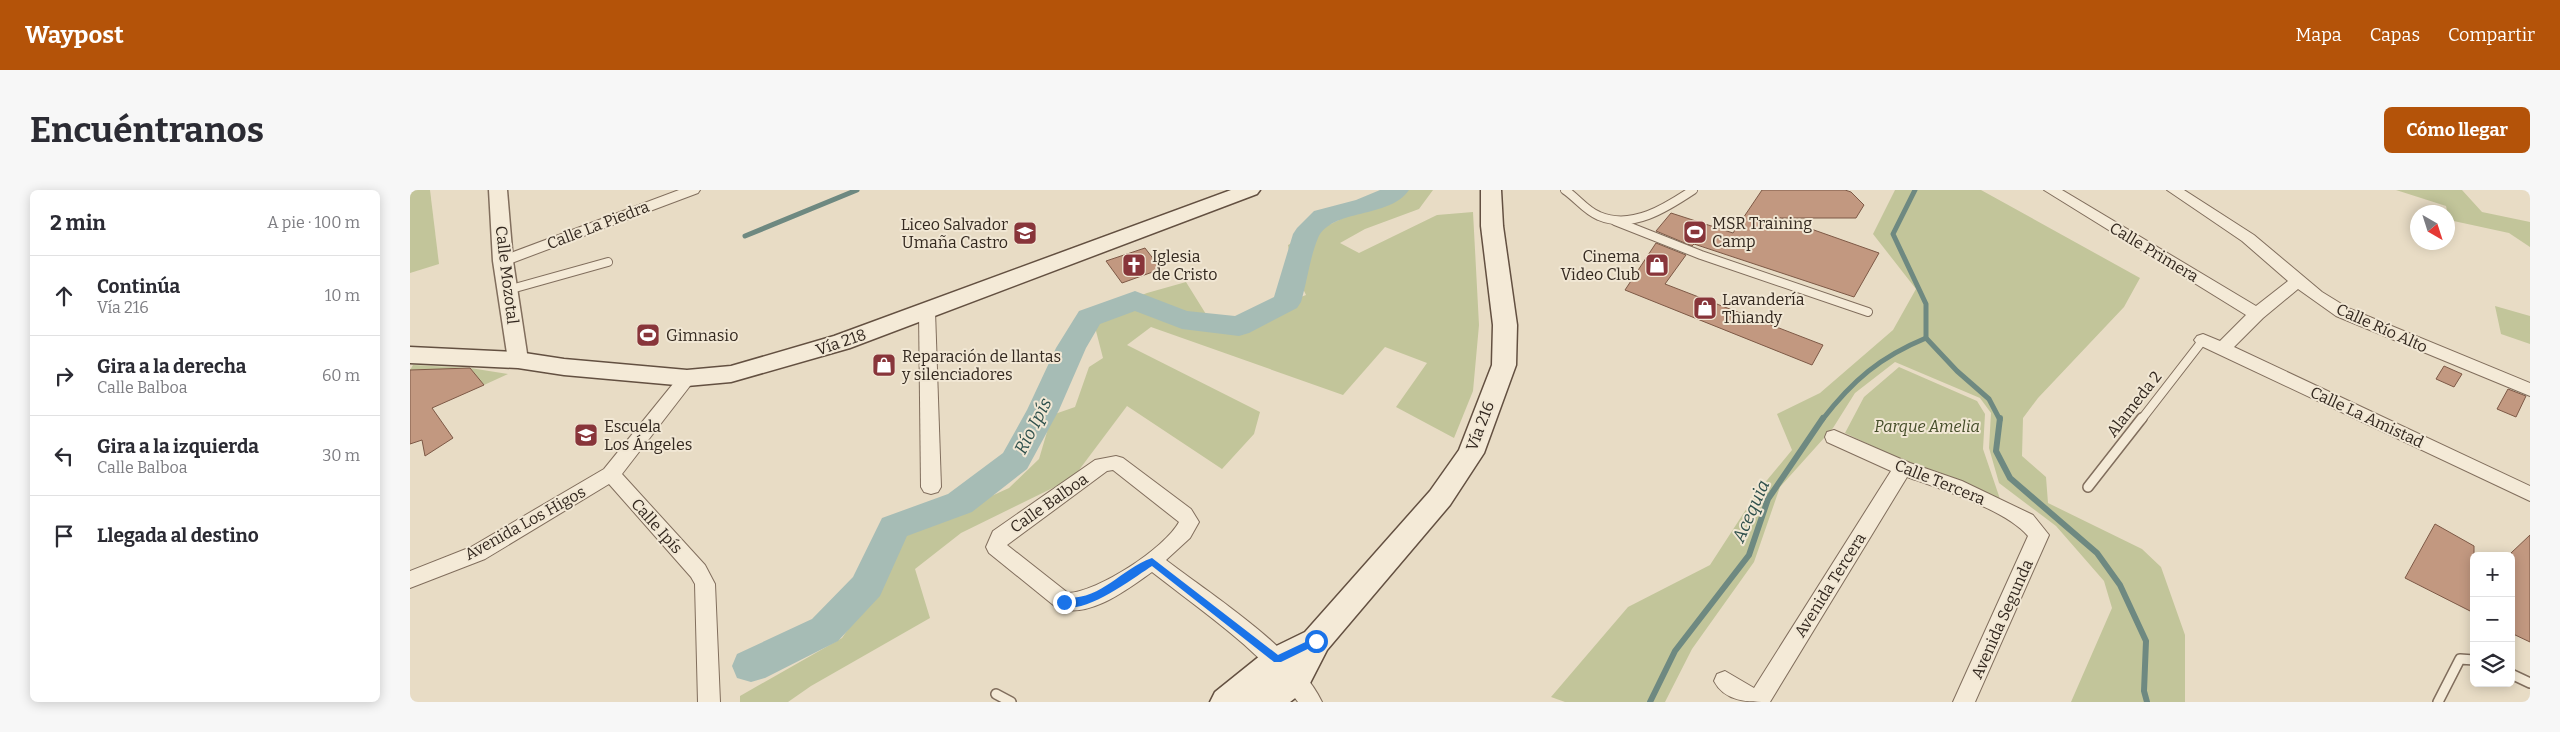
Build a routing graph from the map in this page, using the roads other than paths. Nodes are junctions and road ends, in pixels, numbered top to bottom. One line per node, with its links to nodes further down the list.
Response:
1 (498, 190): 10 (street, Calle Mozotal)
2 (693, 190): 10 (street, Calle La Piedra)
3 (1250, 190): 14 (main road, Vía 218)
4 (1490, 190): 36 (main road, Vía 216)
5 (1565, 190): 9 (lane)
6 (1693, 190): 9 (lane)
7 (2051, 190): 16 (street, Calle Primera)
8 (2174, 190): 12 (street, Calle Río Alto)
9 (1615, 221): 15 (lane)
10 (504, 261): 13 (street, Calle Mozotal)
11 (608, 262): 13 (lane)
12 (2299, 280): 16 (street); 22 (street, Calle Río Alto)
13 (508, 290): 20 (street, Calle Mozotal)
14 (927, 311): 21 (main road, Vía 218); 26 (street)
15 (1868, 312)
16 (2257, 314): 18 (street)
17 (2203, 340): 18 (street, Calle La Amistad); 27 (lane, Alameda 2)
18 (2222, 348): 28 (street, Calle La Amistad)
19 (410, 355): 20 (main road, Vía 218)
20 (518, 360): 21 (main road, Vía 218)
21 (687, 378): 25 (street)
22 (2530, 390)
23 (1834, 437): 24 (street, Calle Tercera)
24 (1903, 468): 29 (street, Calle Tercera); 42 (street, Avenida Tercera)
25 (611, 474): 31 (street, Avenida Los Higos); 38 (street, Calle Ipís)
26 (931, 487)
27 (2088, 487)
28 (2530, 494)
29 (2039, 535): 43 (street, Avenida Segunda)
30 (1152, 561): 30 (street, Calle Balboa); 36 (street)
31 (410, 580)
32 (2470, 660): 44 (lane)
33 (2515, 676): 35 (lane)
34 (1725, 681): 42 (street)
35 (2530, 683)
36 (1294, 688): 40 (main road, Vía 216); 41 (main road, Vía 216)
37 (996, 694): 39 (lane)
38 (709, 702)
39 (1010, 702)
40 (1226, 702)
41 (1265, 702)
42 (1757, 702)
43 (1964, 702)
44 (2438, 702)

